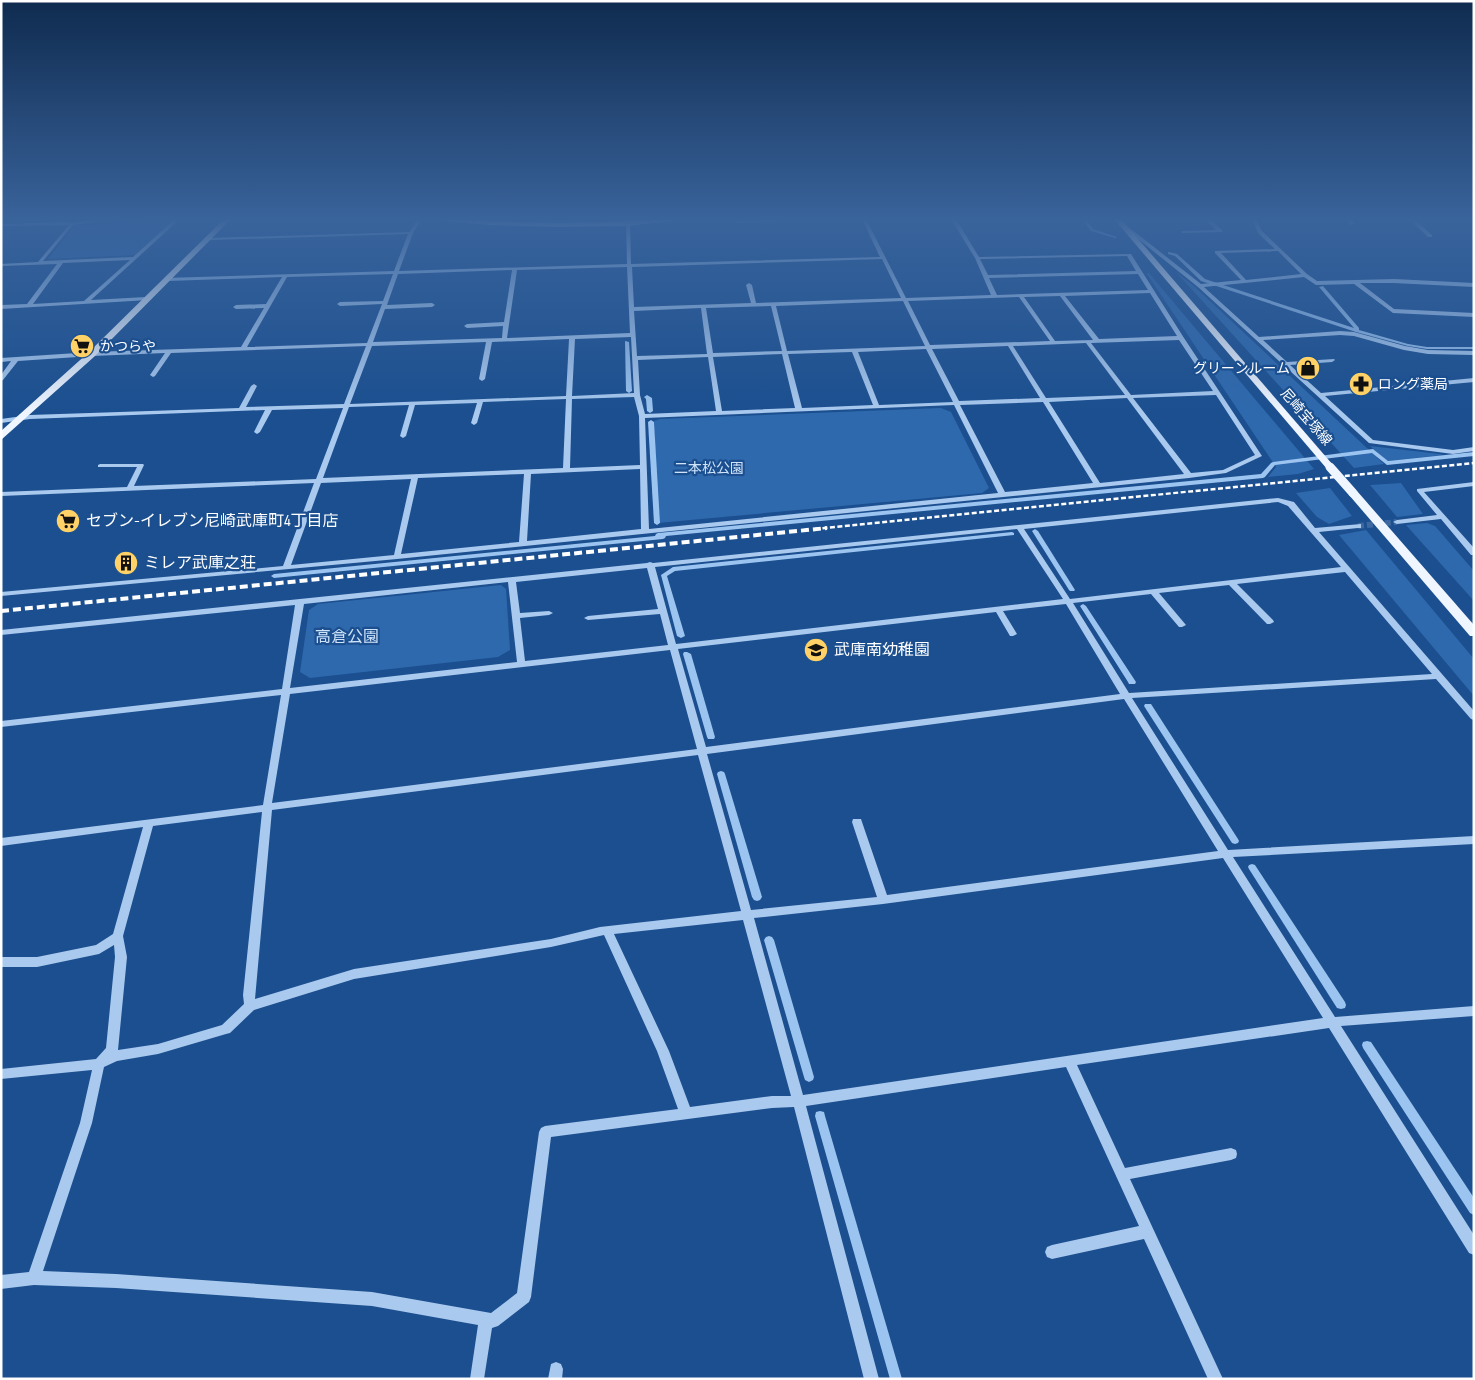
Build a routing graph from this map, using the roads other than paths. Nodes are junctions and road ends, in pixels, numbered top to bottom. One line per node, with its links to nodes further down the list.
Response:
1 (45, 283): 29 (street)
2 (107, 283): 25 (street)
3 (162, 283): 23 (main road)
4 (281, 283): 32 (street)
5 (393, 283): 27 (street)
6 (513, 283): 38 (street)
7 (630, 283): 36 (street)
8 (896, 283): 24 (street)
9 (989, 283): 22 (street)
10 (1147, 283): 19 (street)
11 (1172, 283): 131 (main road, 尼崎宝塚線, bridge)
12 (1197, 283): 17 (street)
13 (1227, 283): 17 (street)
14 (1357, 283): 37 (street)
15 (1432, 283): 18 (street)
16 (749, 285): 31 (street)
17 (1200, 286): 43 (street)
18 (1473, 286)
19 (1151, 291): 20 (street); 42 (street)
20 (1061, 294): 21 (street); 46 (street)
21 (1021, 296): 22 (street); 48 (street)
22 (995, 297): 24 (street)
23 (146, 299): 25 (street); 57 (main road)
24 (905, 300): 28 (street); 51 (street)
25 (86, 302): 29 (street)
26 (340, 304): 27 (street)
27 (385, 304): 30 (street); 49 (street)
28 (773, 304): 31 (street); 55 (street)
29 (29, 305): 34 (street)
30 (432, 305)
31 (754, 305): 33 (street)
32 (268, 306): 35 (street); 52 (street)
33 (703, 306): 36 (street); 58 (street)
34 (1, 307)
35 (236, 307)
36 (632, 309): 40 (street)
37 (1474, 315)
38 (506, 324): 39 (street); 45 (street)
39 (467, 326)
40 (634, 335): 41 (street); 59 (street)
41 (572, 338): 45 (street); 73 (street)
42 (1180, 338): 46 (street); 69 (street)
43 (1258, 339): 56 (street); 63 (street)
44 (489, 340): 45 (street); 49 (street); 66 (street)
45 (504, 340)
46 (1097, 341): 47 (street)
47 (1087, 342): 48 (street); 71 (street)
48 (1054, 343): 50 (street)
49 (370, 344): 52 (street); 78 (street)
50 (1010, 345): 51 (street); 74 (street)
51 (928, 348): 53 (street); 77 (street)
52 (244, 349): 54 (street)
53 (855, 351): 55 (street); 79 (street)
54 (169, 352): 57 (street); 64 (street)
55 (785, 353): 58 (street); 82 (street)
56 (1474, 353)
57 (92, 354): 60 (street); 85 (main road)
58 (711, 355): 59 (street); 83 (street)
59 (636, 358): 70 (street)
60 (16, 359): 61 (street); 65 (street)
61 (1, 360)
62 (1332, 360): 63 (street)
63 (1285, 364): 72 (street)
64 (153, 375)
65 (1, 379)
66 (482, 379)
67 (1474, 380): 72 (street)
68 (254, 386): 81 (street)
69 (1216, 393): 71 (street); 96 (street)
70 (637, 394): 73 (street); 84 (street)
71 (1128, 395): 74 (street); 96 (street)
72 (1320, 395): 91 (street)
73 (571, 398): 75 (street); 94 (street)
74 (1044, 399): 77 (street); 100 (street)
75 (480, 402): 76 (street); 87 (street)
76 (412, 404): 78 (street); 89 (street)
77 (956, 404): 79 (street); 103 (street)
78 (347, 406): 80 (street); 98 (street)
79 (878, 407): 82 (street)
80 (269, 409): 81 (street); 88 (street)
81 (241, 410): 85 (street)
82 (799, 410): 83 (street)
83 (720, 413): 84 (street)
84 (642, 416): 93 (street)
85 (17, 420): 86 (street); 90 (main road)
86 (1, 421)
87 (474, 423)
88 (257, 432)
89 (403, 436)
90 (1, 437)
91 (1474, 449)
92 (100, 466): 101 (street)
93 (642, 467): 94 (street); 109 (street)
94 (566, 470): 95 (street)
95 (528, 472): 97 (street); 111 (street)
96 (1189, 476): 100 (street)
97 (415, 477): 98 (street); 113 (street)
98 (319, 480): 101 (street); 115 (street)
99 (1474, 484): 104 (street)
100 (1098, 485): 103 (street)
101 (129, 489): 102 (street)
102 (1, 494)
103 (1002, 496): 109 (street)
104 (1443, 517): 105 (street); 110 (street)
105 (1397, 522)
106 (1358, 526): 108 (street)
107 (1020, 528): 108 (street); 114 (street); 122 (street)
108 (1314, 530): 116 (street)
109 (645, 531): 111 (street)
110 (1470, 543): 112 (street)
111 (523, 544): 113 (street)
112 (1474, 553)
113 (397, 557): 115 (street)
114 (650, 564): 117 (street); 124 (street)
115 (286, 568): 120 (street)
116 (1348, 569): 118 (street); 135 (street)
117 (512, 579): 121 (street); 126 (street)
118 (1230, 582): 119 (street); 128 (street)
119 (1153, 591): 122 (street); 129 (street)
120 (1, 594)
121 (300, 600): 130 (street); 136 (street)
122 (1068, 600): 123 (street); 137 (street)
123 (998, 609): 132 (street); 133 (street)
124 (662, 611): 127 (street); 133 (street)
125 (549, 613): 126 (street)
126 (516, 616): 134 (street)
127 (588, 618)
128 (1270, 622)
129 (1182, 625)
130 (1, 633)
131 (1474, 633)
132 (1013, 634)
133 (672, 647): 134 (street); 140 (street)
134 (521, 664): 136 (street)
135 (1438, 676): 137 (street); 138 (street)
136 (285, 691): 139 (street); 141 (street)
137 (1126, 696): 140 (street); 146 (street)
138 (1474, 717)
139 (1, 724)
140 (701, 752): 141 (street); 148 (street)
141 (267, 807): 142 (street); 152 (street)
142 (149, 822): 145 (street); 150 (street)
143 (858, 822): 147 (street)
144 (1474, 840): 146 (street)
145 (1, 842)
146 (1225, 854): 147 (street); 154 (street)
147 (882, 900): 148 (street)
148 (747, 914): 149 (street); 158 (street)
149 (607, 930): 152 (street); 159 (street)
150 (118, 936): 151 (street); 156 (street)
151 (1, 962)
152 (250, 1006): 156 (street)
153 (1474, 1011): 154 (street)
154 (1332, 1022): 155 (street); 163 (street)
155 (1068, 1061): 158 (street); 161 (street)
156 (99, 1064): 157 (street); 165 (street)
157 (1, 1074)
158 (800, 1101): 159 (street); 169 (street)
159 (686, 1113): 167 (street)
160 (1231, 1154): 161 (street)
161 (1121, 1175): 162 (street)
162 (1148, 1231): 164 (street); 170 (street)
163 (1474, 1248)
164 (1052, 1252)
165 (34, 1278): 166 (street); 167 (street)
166 (1, 1282)
167 (486, 1319): 168 (street)
168 (477, 1379)
169 (872, 1379)
170 (1215, 1379)

